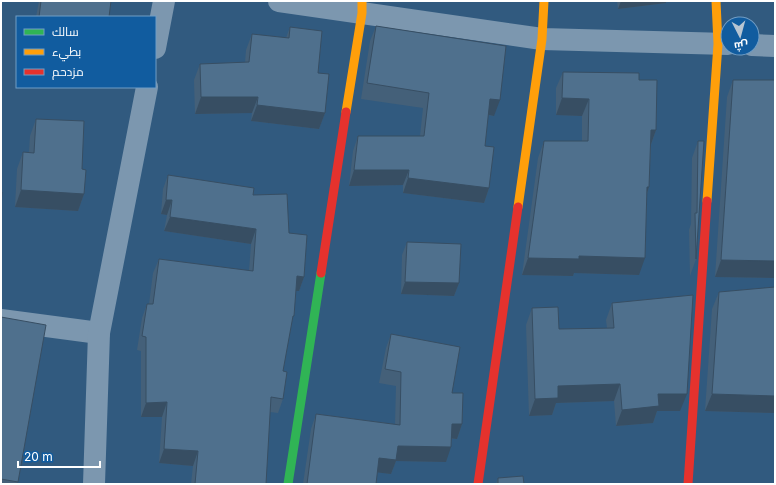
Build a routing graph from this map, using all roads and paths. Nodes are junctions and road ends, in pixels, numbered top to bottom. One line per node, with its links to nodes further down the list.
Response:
1 (164, 1): 8 (street)
2 (279, 1): 5 (street)
3 (544, 1): 7 (street)
4 (716, 1): 6 (street)
5 (362, 7): 7 (street); 17 (street)
6 (720, 26)
7 (542, 39): 9 (street); 18 (street)
8 (156, 43)
9 (720, 44)
10 (760, 45): 11 (street)
11 (775, 46)
12 (722, 56): 19 (street)
13 (147, 88): 15 (street)
14 (1, 320): 15 (street)
15 (99, 333): 16 (street)
16 (94, 484)
17 (288, 484)
18 (478, 484)
19 (688, 484)

